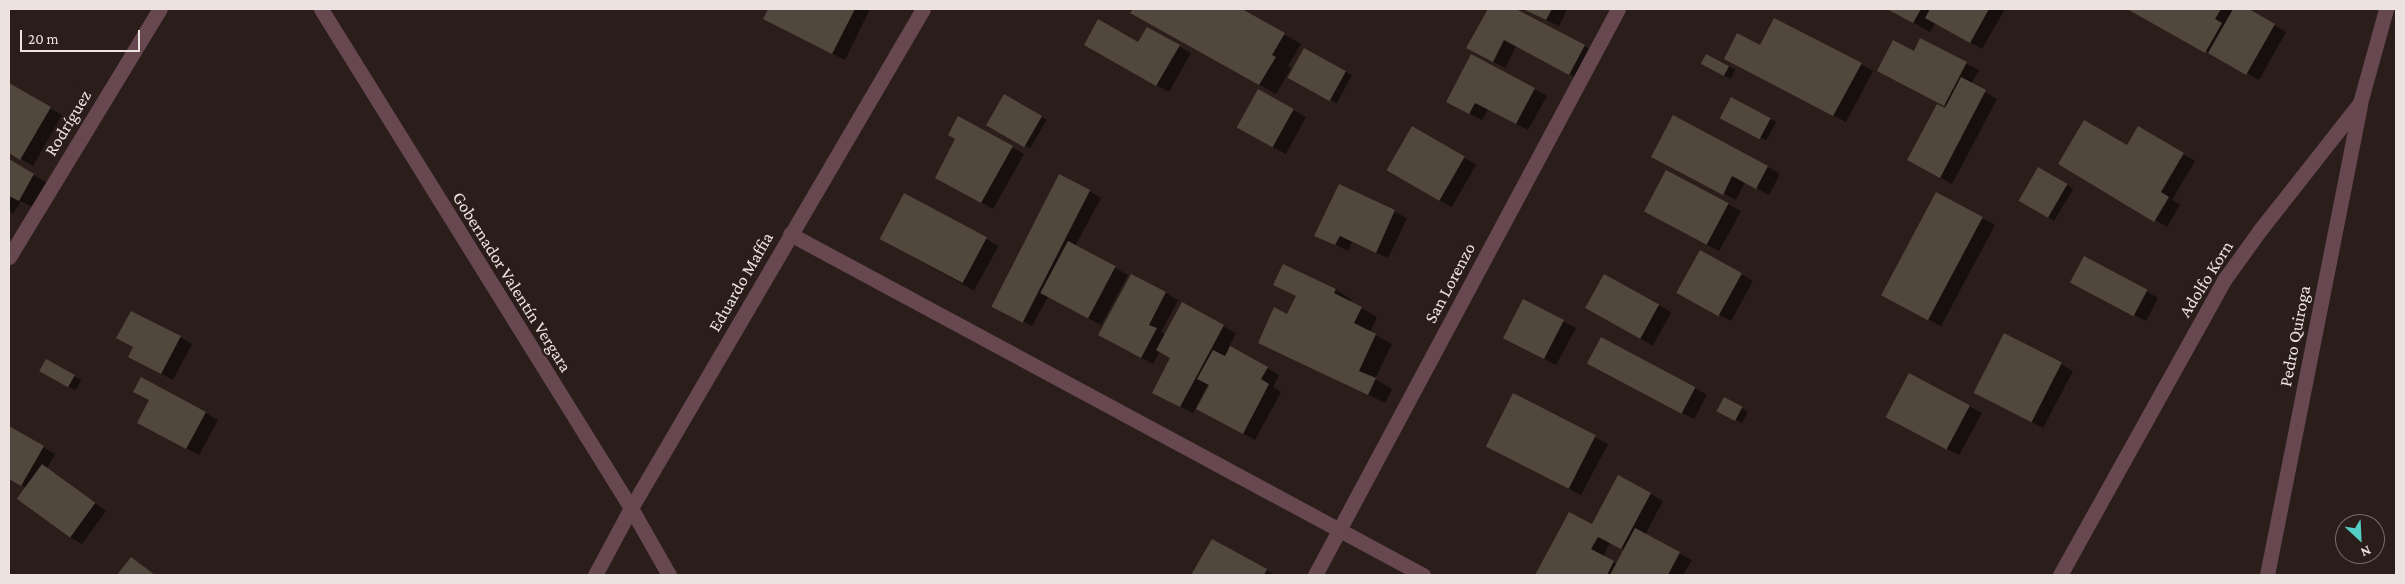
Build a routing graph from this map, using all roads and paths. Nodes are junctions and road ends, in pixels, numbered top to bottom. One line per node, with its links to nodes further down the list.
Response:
1 (160, 9): 8 (street, Rodríguez)
2 (321, 9): 9 (street, Gobernador Valentín Vergara)
3 (923, 9): 7 (street, Eduardo Maffia)
4 (1618, 9): 10 (street, San Lorenzo)
5 (2386, 9): 6 (street, Adolfo Korn)
6 (2360, 104): 15 (street, Adolfo Korn); 16 (street, Pedro Quiroga)
7 (790, 234): 9 (street, Eduardo Maffia); 10 (street)
8 (9, 258)
9 (630, 508): 11 (street, Eduardo Maffia); 12 (street, Gobernador Valentín Vergara)
10 (1339, 531): 13 (street, San Lorenzo); 14 (street)
11 (595, 575)
12 (669, 575)
13 (1315, 575)
14 (1423, 575)
15 (2060, 575)
16 (2267, 575)

